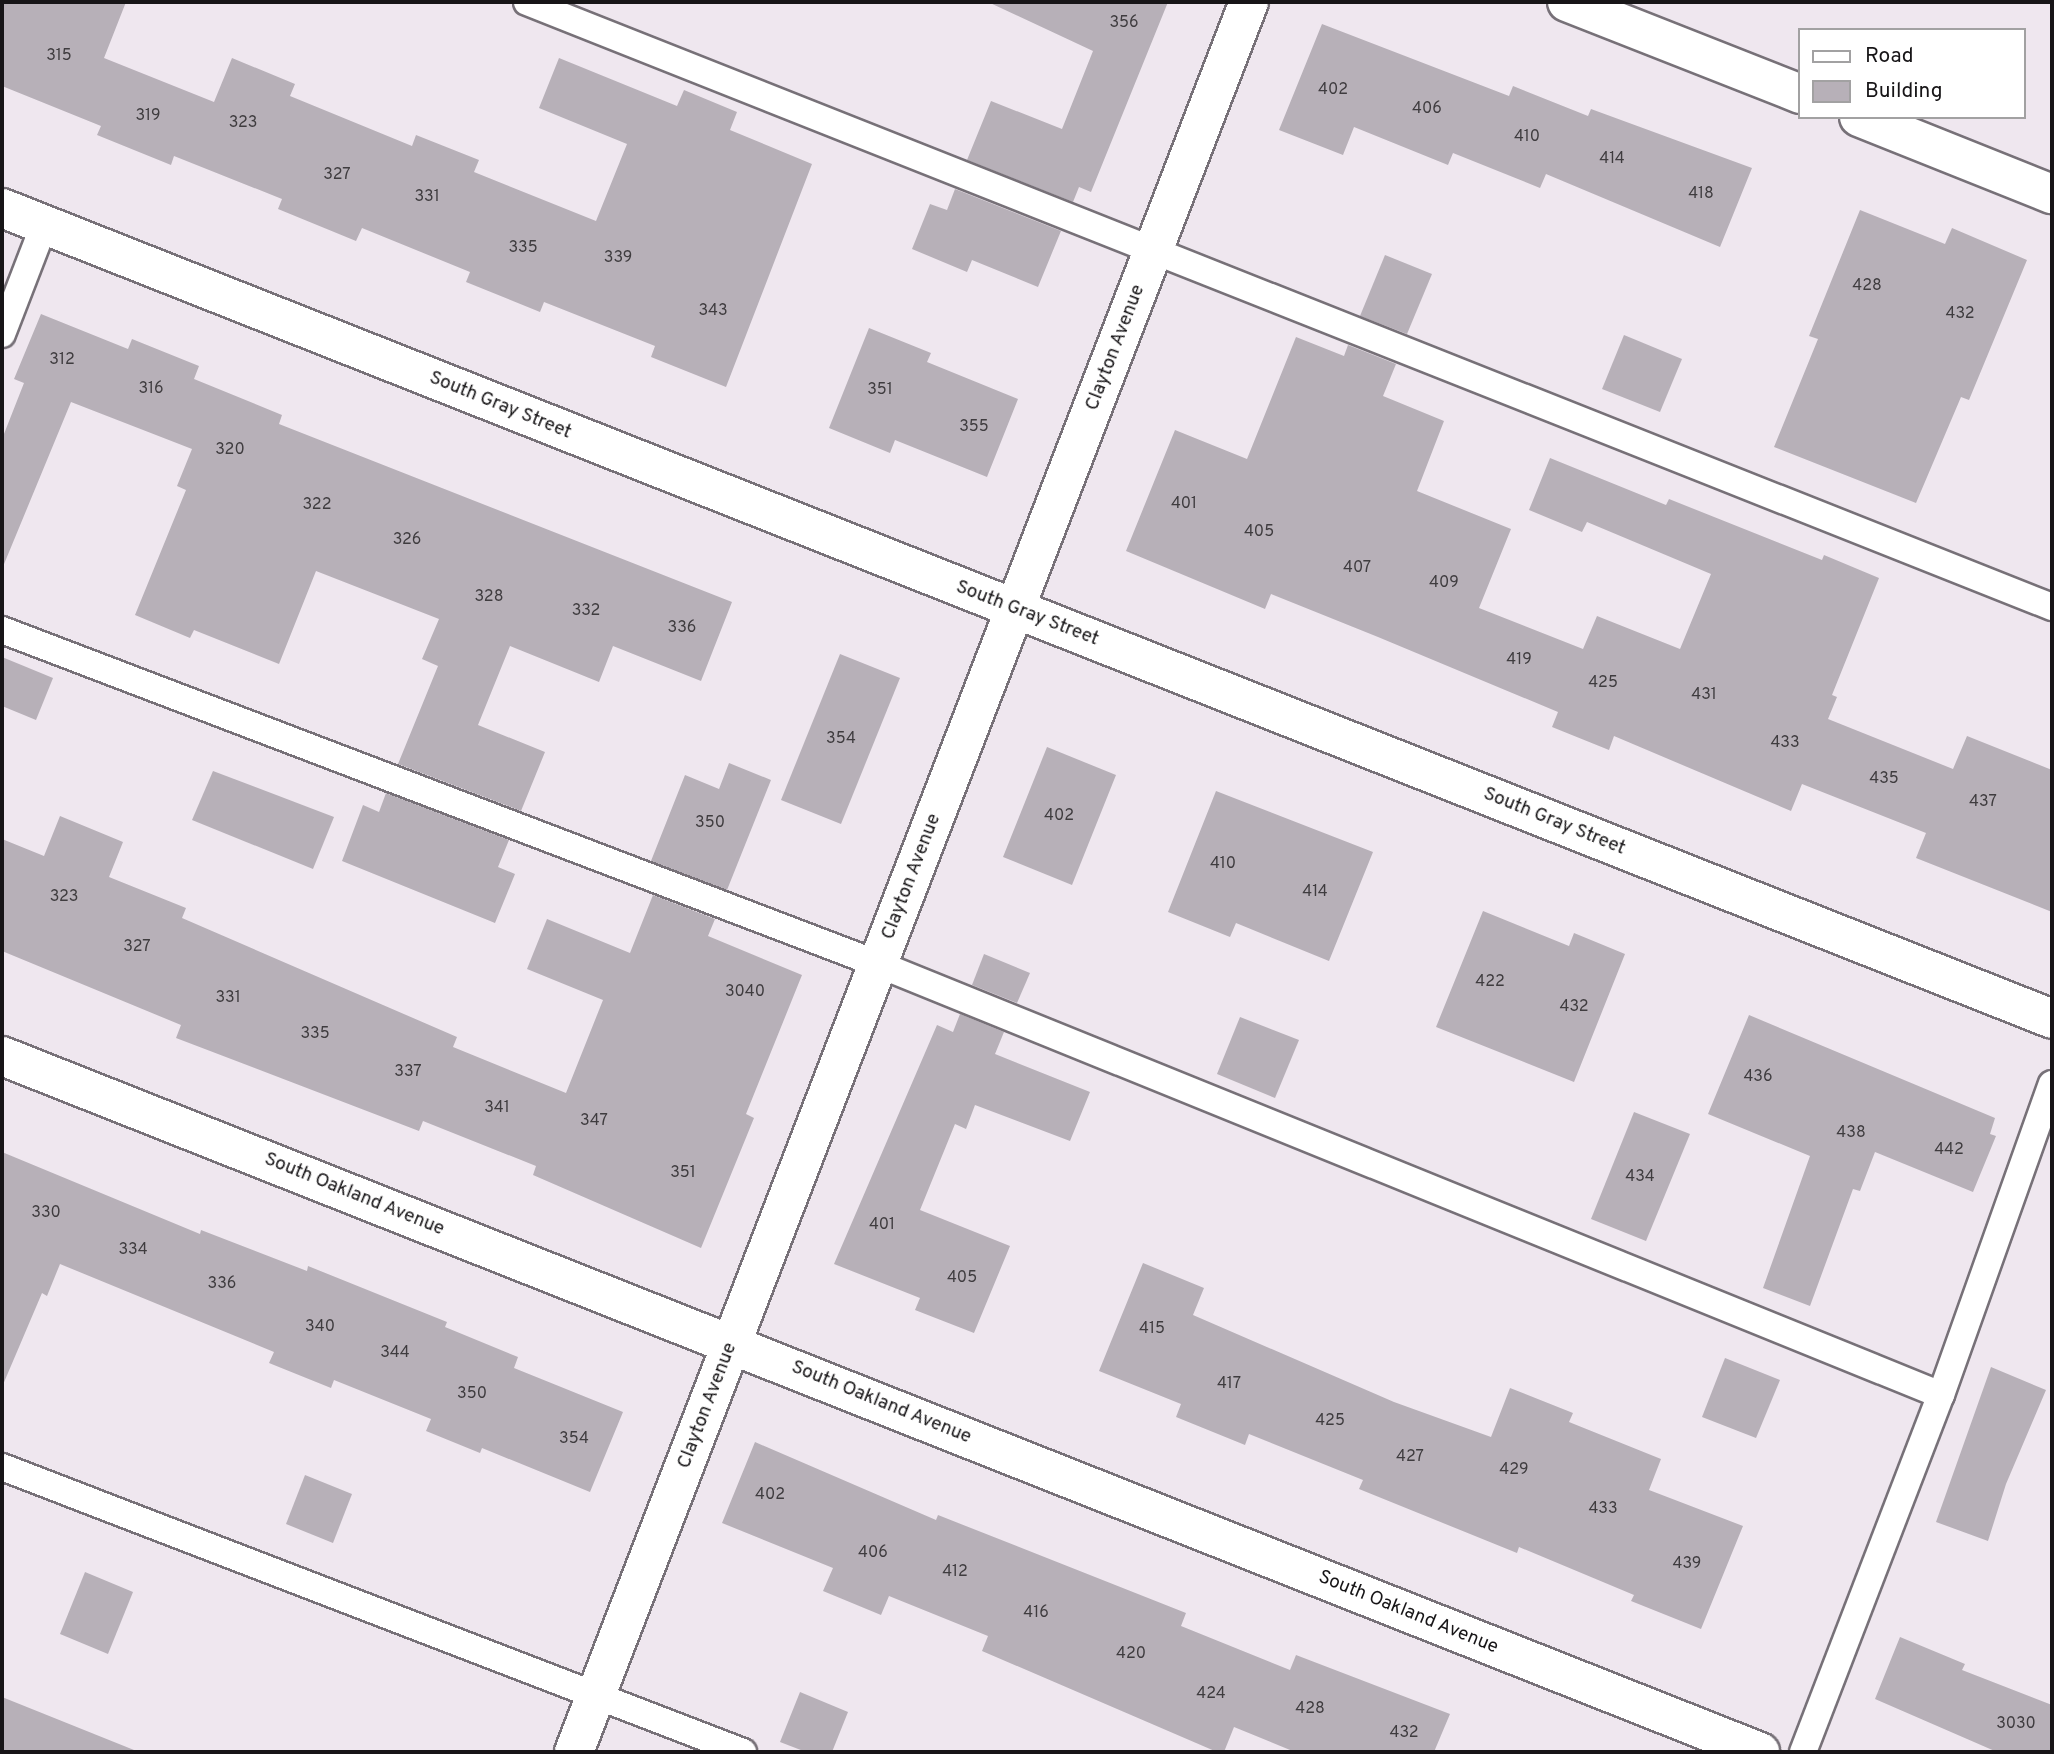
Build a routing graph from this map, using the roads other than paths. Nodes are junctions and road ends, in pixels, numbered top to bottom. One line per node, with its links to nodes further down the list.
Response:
1 (527, 2): 9 (lane)
2 (1249, 2): 9 (street, Clayton Avenue)
3 (1567, 2): 4 (street)
4 (1798, 93)
5 (1864, 119): 6 (street)
6 (2052, 194)
7 (2, 208): 8 (street, South Gray Street)
8 (44, 225): 10 (lane); 12 (street, South Gray Street)
9 (1152, 253): 11 (lane); 12 (street, Clayton Avenue)
10 (2, 334)
11 (2052, 607)
12 (1015, 609): 14 (street, Clayton Avenue); 15 (street, South Gray Street)
13 (2, 630): 14 (lane)
14 (878, 964): 18 (street, Clayton Avenue); 19 (lane)
15 (2052, 1019)
16 (2, 1056): 18 (street, South Oakland Avenue)
17 (2052, 1084): 19 (lane)
18 (731, 1344): 21 (street, Clayton Avenue); 24 (street, South Oakland Avenue)
19 (1941, 1395): 25 (lane)
20 (2, 1467): 21 (lane)
21 (597, 1694): 22 (street, Clayton Avenue); 23 (lane)
22 (574, 1752)
23 (743, 1752)
24 (1760, 1752)
25 (1803, 1752)

